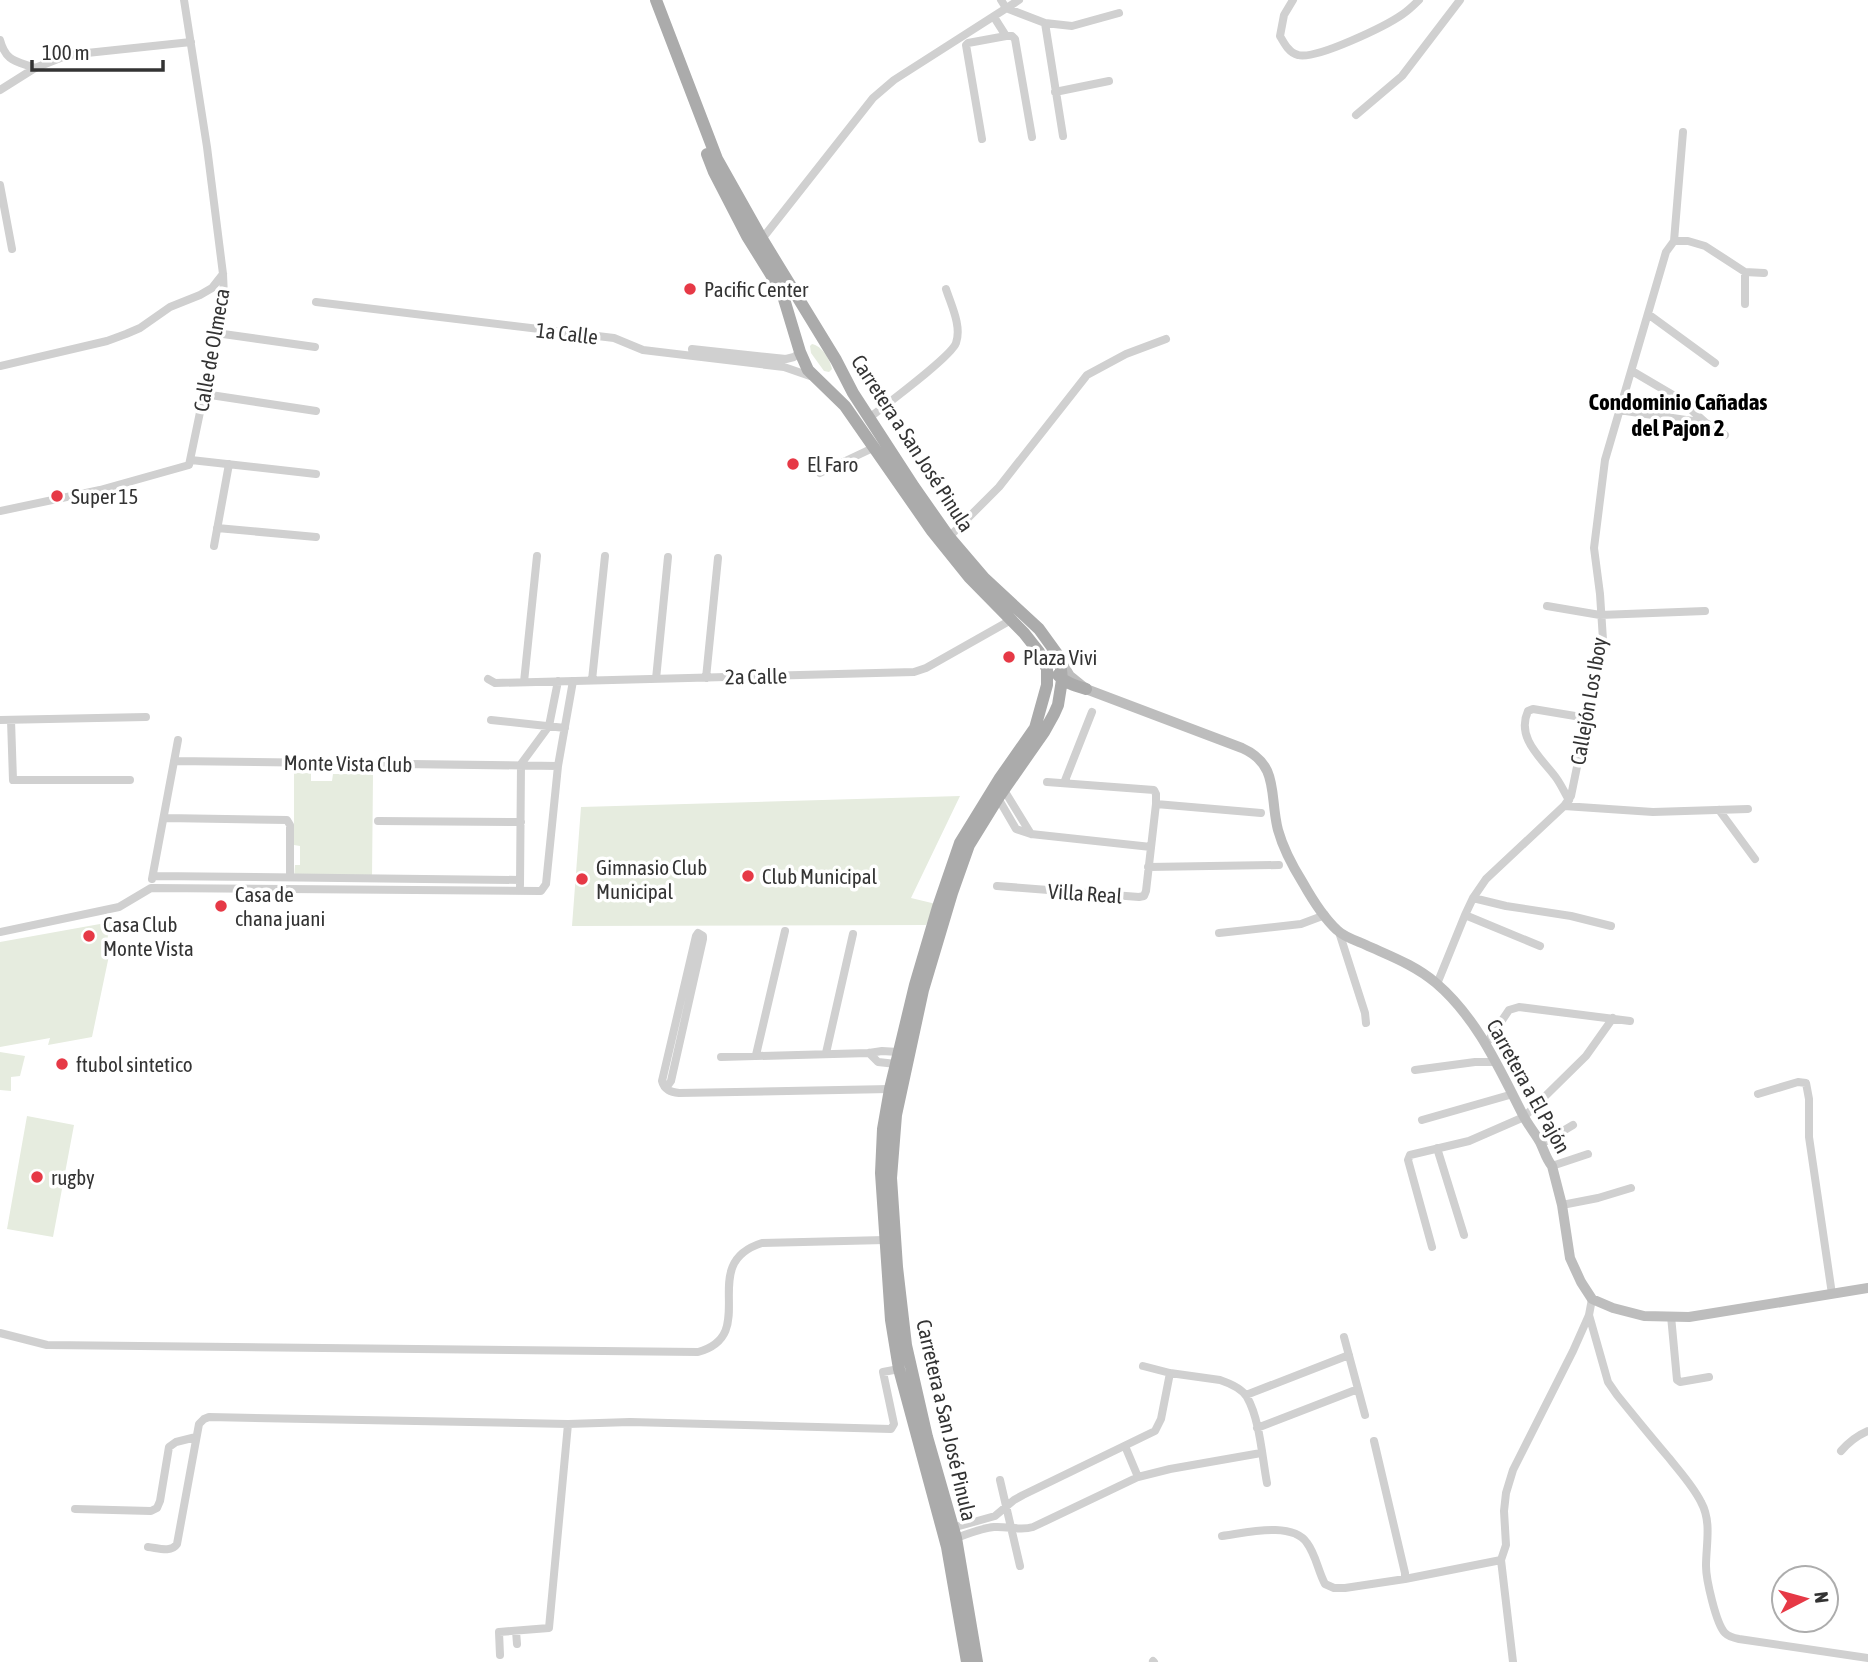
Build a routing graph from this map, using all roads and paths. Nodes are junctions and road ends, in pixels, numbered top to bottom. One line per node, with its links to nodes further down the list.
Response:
1 (184, 0): 14 (street, Calle de Olmeca)
2 (648, 0): 24 (main road, Carretera a San José Pinula)
3 (656, 0): 27 (main road, Carretera a San José Pinula)
4 (1019, 0): 8 (street)
5 (1293, 0): 6 (street)
6 (1419, 0)
7 (1460, 0): 19 (street)
8 (1004, 4): 10 (street); 11 (street)
9 (1118, 13): 11 (street)
10 (990, 20): 12 (street); 27 (street)
11 (1045, 23): 18 (street)
12 (1001, 37): 22 (street); 23 (street)
13 (0, 40): 15 (street)
14 (191, 42): 15 (street); 32 (street, Calle de Olmeca)
15 (34, 68): 17 (street)
16 (1109, 81): 18 (street)
17 (0, 90)
18 (1055, 92): 21 (street)
19 (1356, 115)
20 (1683, 132): 28 (street, Callejón Los Iboy)
21 (1063, 136)
22 (1032, 137)
23 (982, 139)
24 (719, 180): 27 (main road); 42 (main road, Carretera a San José Pinula)
25 (0, 185): 26 (street)
26 (3, 226): 29 (street)
27 (762, 239): 38 (main road, Carretera a San José Pinula)
28 (1674, 241): 30 (street); 36 (street, Callejón Los Iboy)
29 (12, 249)
30 (1745, 272): 31 (street); 35 (street)
31 (1765, 273)
32 (223, 274): 37 (street, Calle de Olmeca); 45 (street)
33 (946, 289): 51 (street)
34 (316, 302): 47 (street, 1a Calle)
35 (1745, 304)
36 (1648, 314): 44 (street); 46 (street, Callejón Los Iboy)
37 (216, 333): 40 (street); 48 (street, Calle de Olmeca)
38 (822, 338): 42 (main road); 43 (main road, Carretera a San José Pinula)
39 (1166, 339): 62 (street)
40 (315, 348)
41 (692, 349): 42 (street)
42 (800, 352): 47 (main road, Carretera a San José Pinula)
43 (838, 363): 47 (main road); 51 (main road, Carretera a San José Pinula)
44 (1715, 363)
45 (0, 366)
46 (1632, 371): 49 (street, Callejón Los Iboy); 52 (street)
47 (815, 377): 54 (main road, Carretera a San José Pinula)
48 (208, 395): 50 (street); 55 (street, Calle de Olmeca)
49 (1619, 410): 52 (street); 71 (street, Callejón Los Iboy)
50 (316, 411)
51 (869, 418): 62 (main road, Carretera a San José Pinula)
52 (1706, 423): 53 (street)
53 (1725, 435)
54 (874, 447): 58 (street); 70 (main road, Carretera a San José Pinula)
55 (191, 460): 56 (street); 59 (street)
56 (229, 464): 57 (street); 60 (street)
57 (316, 474)
58 (820, 474)
59 (0, 511)
60 (217, 528): 61 (street); 63 (street)
61 (316, 537)
62 (949, 537): 70 (main road, Carretera a San José Pinula)
63 (214, 546)
64 (537, 556): 81 (street)
65 (606, 556): 77 (street)
66 (668, 557): 76 (street)
67 (718, 558): 74 (street)
68 (1547, 606): 71 (street)
69 (1705, 611): 71 (street)
70 (1009, 612): 72 (main road, Carretera a San José Pinula); 73 (main road, Carretera a San José Pinula); 74 (street, 2a Calle)
71 (1600, 615): 86 (street, Callejón Los Iboy)
72 (1024, 633): 78 (main road); 140 (main road, Carretera a San José Pinula)
73 (1060, 658): 78 (main road, Carretera a San José Pinula); 82 (street, Carretera a El Pajón)
74 (706, 678): 76 (street, 2a Calle)
75 (488, 679): 81 (street, 2a Calle)
76 (656, 679): 77 (street, 2a Calle)
77 (592, 680): 80 (street, 2a Calle)
78 (1062, 680): 82 (main road); 83 (main road, Carretera a San José Pinula)
79 (558, 681): 80 (street, 2a Calle); 81 (street, 2a Calle); 90 (street)
80 (573, 681): 91 (street)
81 (524, 682)
82 (1085, 689): 83 (street); 121 (street, Carretera a El Pajón)
83 (1058, 705): 99 (main road, Carretera a San José Pinula)
84 (1092, 712): 98 (street)
85 (146, 717): 88 (street)
86 (1587, 718): 100 (street, Callejón Los Iboy); 100 (street)
87 (0, 720): 88 (street)
88 (11, 720): 96 (street)
89 (491, 720): 90 (street)
90 (549, 726): 91 (street); 94 (street)
91 (565, 729): 95 (street)
92 (178, 740): 93 (street)
93 (174, 761): 94 (street, Monte Vista Club); 105 (street)
94 (521, 764): 95 (street, Monte Vista Club); 107 (street)
95 (558, 766): 119 (street)
96 (130, 780)
97 (1047, 782): 98 (street)
98 (1064, 783): 101 (street)
99 (1001, 794): 108 (street); 187 (main road, Carretera a San José Pinula)
100 (1566, 803): 103 (street); 120 (street)
101 (1156, 804): 104 (street); 108 (street, Villa Real)
102 (1748, 809): 103 (street)
103 (1719, 810): 109 (street)
104 (1261, 813)
105 (165, 818): 112 (street); 113 (street)
106 (378, 821): 107 (street)
107 (522, 822): 115 (street)
108 (1151, 847): 111 (street, Villa Real)
109 (1755, 859)
110 (1279, 865): 111 (street, Villa Real)
111 (1149, 867): 116 (street, Villa Real)
112 (153, 876): 113 (street); 117 (street)
113 (290, 877): 114 (street)
114 (372, 879): 115 (street); 118 (street)
115 (520, 880): 119 (street)
116 (997, 886)
117 (151, 888): 118 (street); 125 (street)
118 (371, 891): 119 (street)
119 (520, 892)
120 (1473, 898): 122 (street); 123 (street)
121 (1325, 915): 126 (street, Carretera a El Pajón); 127 (street)
122 (1465, 915): 129 (street); 130 (street)
123 (1611, 926)
124 (785, 931): 138 (street)
125 (0, 932)
126 (1339, 932): 130 (street, Carretera a El Pajón); 134 (street)
127 (1219, 933)
128 (853, 934): 136 (street)
129 (1540, 946)
130 (1437, 984): 135 (street, Carretera a El Pajón)
131 (689, 986): 131 (street); 143 (street)
132 (1613, 1018): 133 (street); 135 (street); 146 (street)
133 (1630, 1021)
134 (1366, 1023)
135 (1486, 1044): 141 (street, Carretera a El Pajón)
136 (826, 1053): 137 (street); 138 (street)
137 (869, 1053): 140 (street); 140 (street)
138 (756, 1055): 139 (street)
139 (721, 1056)
140 (894, 1060): 143 (main road, Carretera a San José Pinula)
141 (1496, 1062): 142 (street); 144 (street, Carretera a El Pajón)
142 (1415, 1070)
143 (890, 1089): 156 (main road, Carretera a San José Pinula)
144 (1513, 1094): 146 (street, Carretera a El Pajón); 147 (street)
145 (1758, 1094): 159 (street)
146 (1524, 1117): 149 (street, Carretera a El Pajón); 150 (street)
147 (1422, 1120)
148 (1573, 1125): 149 (street)
149 (1541, 1144): 152 (street, Carretera a El Pajón)
150 (1437, 1148): 155 (street); 157 (street)
151 (1588, 1154): 152 (street)
152 (1552, 1166): 154 (street, Carretera a El Pajón)
153 (1631, 1188): 154 (street)
154 (1562, 1205): 160 (street, Carretera a El Pajón)
155 (1464, 1235)
156 (885, 1240): 163 (street); 167 (main road, Carretera a San José Pinula)
157 (1432, 1247)
158 (1868, 1288): 159 (street)
159 (1832, 1294): 162 (street)
160 (1592, 1298): 161 (street); 162 (street)
161 (1589, 1315): 190 (street); 196 (street)
162 (1671, 1317): 169 (street)
163 (0, 1333)
164 (1344, 1336): 165 (street)
165 (1349, 1355): 170 (street); 171 (street)
166 (1143, 1366): 168 (street)
167 (900, 1369): 173 (street); 197 (main road, Carretera a San José Pinula)
168 (1170, 1373): 171 (street); 178 (street)
169 (1709, 1377)
170 (1358, 1389): 172 (street); 174 (street)
171 (1246, 1395): 174 (street)
172 (1365, 1415)
173 (568, 1424): 176 (street); 193 (street)
174 (1257, 1428): 180 (street)
175 (1868, 1431): 179 (street)
176 (196, 1437): 185 (street); 189 (street)
177 (1374, 1441): 192 (street)
178 (1125, 1446): 181 (street); 184 (street)
179 (1841, 1451)
180 (1261, 1453): 181 (street); 183 (street)
181 (1138, 1477): 186 (street)
182 (1000, 1480): 184 (street)
183 (1267, 1483)
184 (1007, 1507): 186 (street); 187 (street)
185 (75, 1509)
186 (1012, 1528): 187 (street); 191 (street)
187 (954, 1533): 198 (main road, Carretera a San José Pinula)
188 (1222, 1536): 192 (street)
189 (148, 1547)
190 (1501, 1560): 192 (street); 199 (street)
191 (1020, 1566)
192 (1405, 1579)
193 (516, 1631): 194 (street); 195 (street)
194 (517, 1644)
195 (500, 1655)
196 (1868, 1658)
197 (967, 1662)
198 (976, 1662)
199 (1513, 1662)

